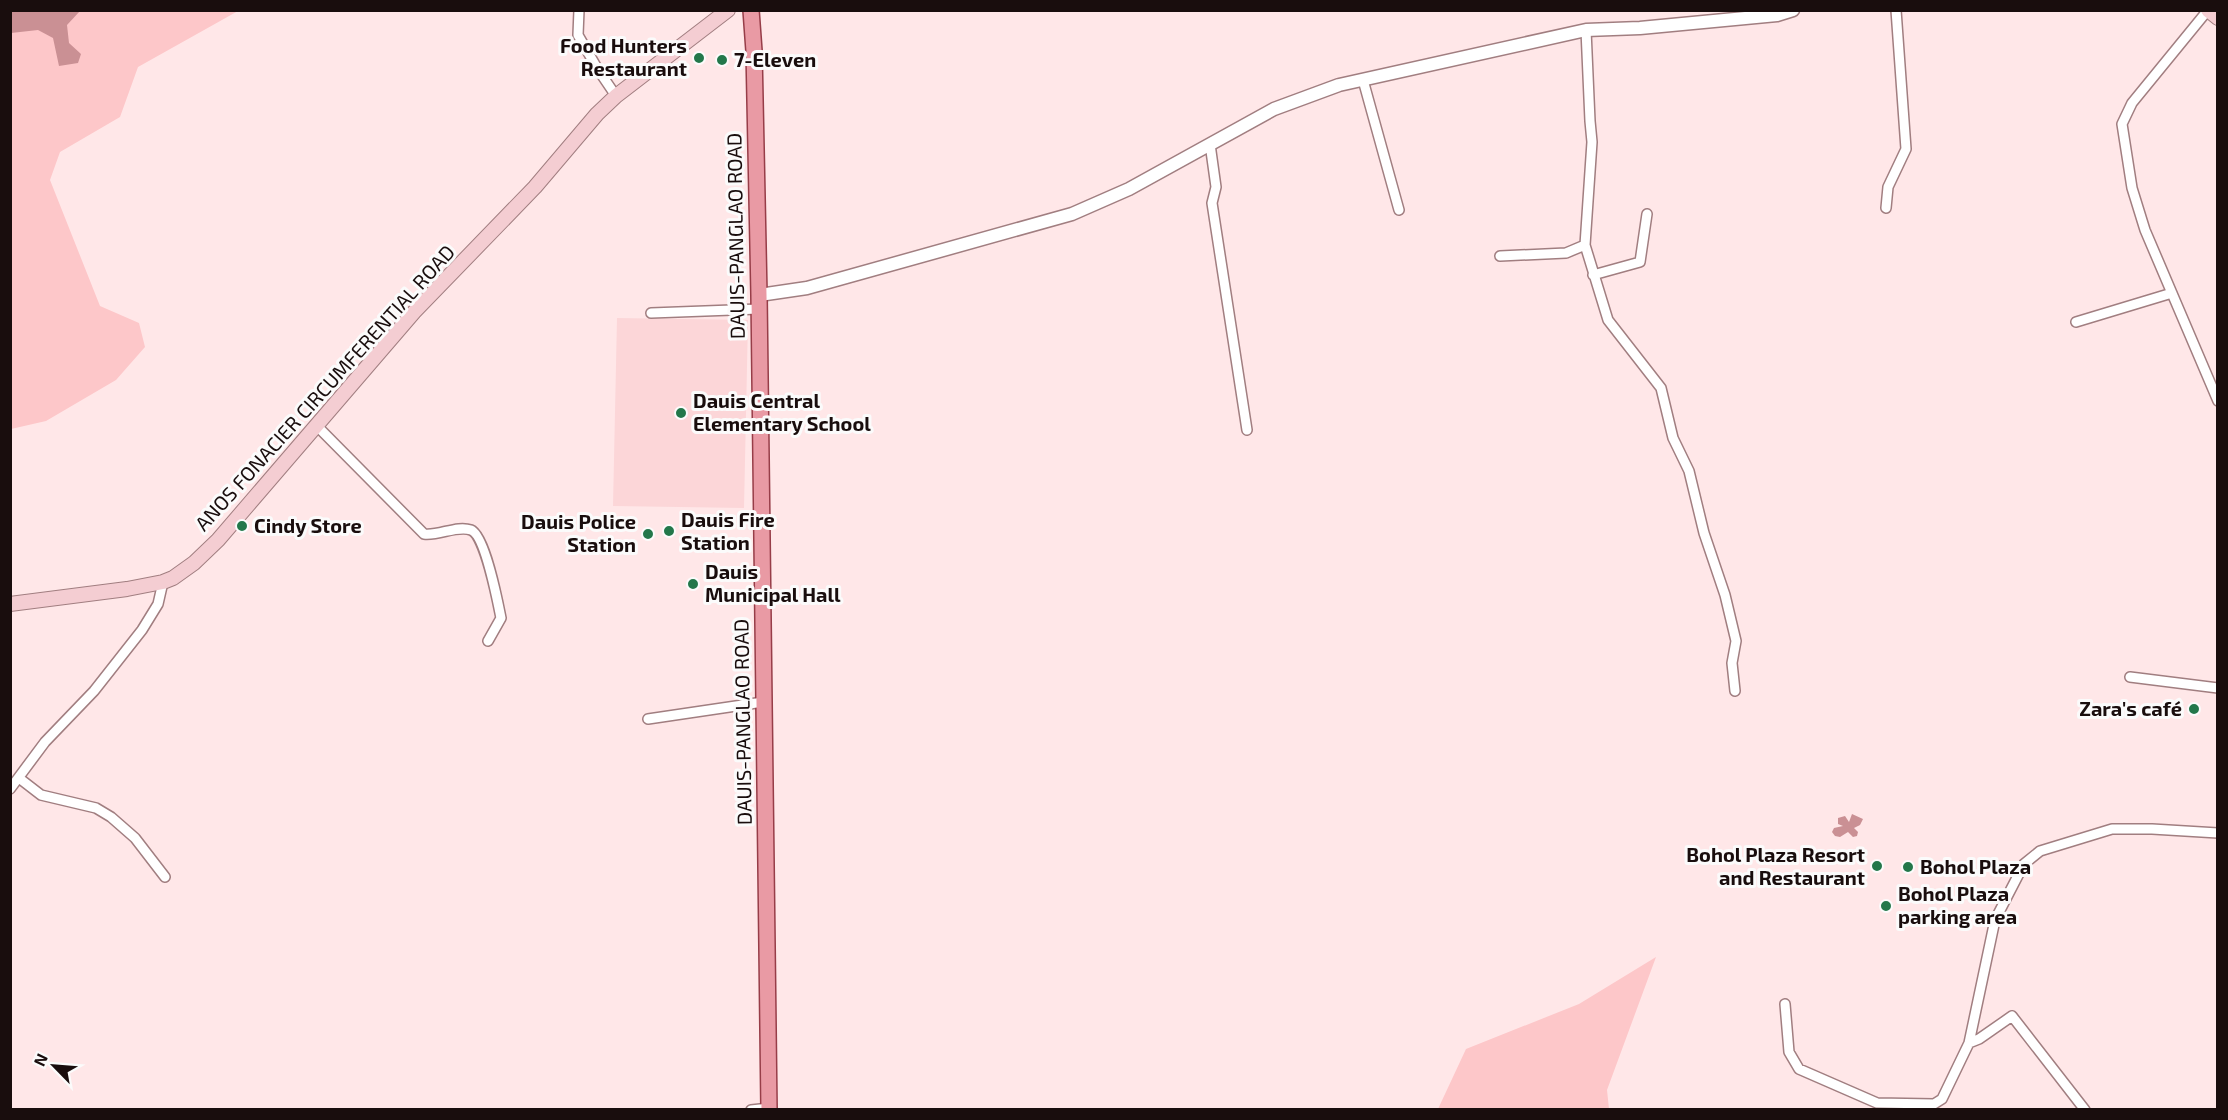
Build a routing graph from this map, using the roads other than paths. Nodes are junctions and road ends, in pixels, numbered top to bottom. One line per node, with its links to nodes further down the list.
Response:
1 (579, 10): 10 (street)
2 (728, 10): 10 (main road, ANOS FONACIER CIRCUMFERENTIAL ROAD)
3 (751, 10): 19 (main road, DAUIS-PANGLAO ROAD)
4 (1792, 10): 8 (street)
5 (1896, 10): 12 (street)
6 (2208, 10): 7 (main road); 18 (street)
7 (2217, 18)
8 (1586, 30): 9 (street); 15 (street)
9 (1363, 80): 11 (street); 13 (street)
10 (616, 96): 23 (main road, ANOS FONACIER CIRCUMFERENTIAL ROAD)
11 (1210, 144): 19 (street); 24 (street)
12 (1886, 208)
13 (1399, 210)
14 (1647, 214): 17 (street)
15 (1585, 245): 16 (street); 17 (street)
16 (1500, 256)
17 (1593, 275): 30 (street)
18 (2172, 293): 21 (street); 22 (street)
19 (759, 302): 20 (street); 31 (main road, DAUIS-PANGLAO ROAD)
20 (651, 313)
21 (2076, 322)
22 (2217, 401)
23 (317, 426): 25 (main road, ANOS FONACIER CIRCUMFERENTIAL ROAD); 27 (street)
24 (1247, 430)
25 (163, 582): 26 (main road, ANOS FONACIER CIRCUMFERENTIAL ROAD); 33 (street)
26 (10, 604)
27 (488, 641)
28 (2130, 677): 29 (street)
29 (2217, 688)
30 (1735, 691)
31 (763, 702): 32 (street); 39 (main road, DAUIS-PANGLAO ROAD)
32 (648, 719)
33 (19, 778): 34 (street); 36 (street)
34 (10, 789)
35 (2217, 833): 38 (street)
36 (165, 877)
37 (1785, 1004): 38 (street)
38 (1969, 1043): 41 (street)
39 (770, 1109): 40 (street)
40 (751, 1110)
41 (2085, 1110)

